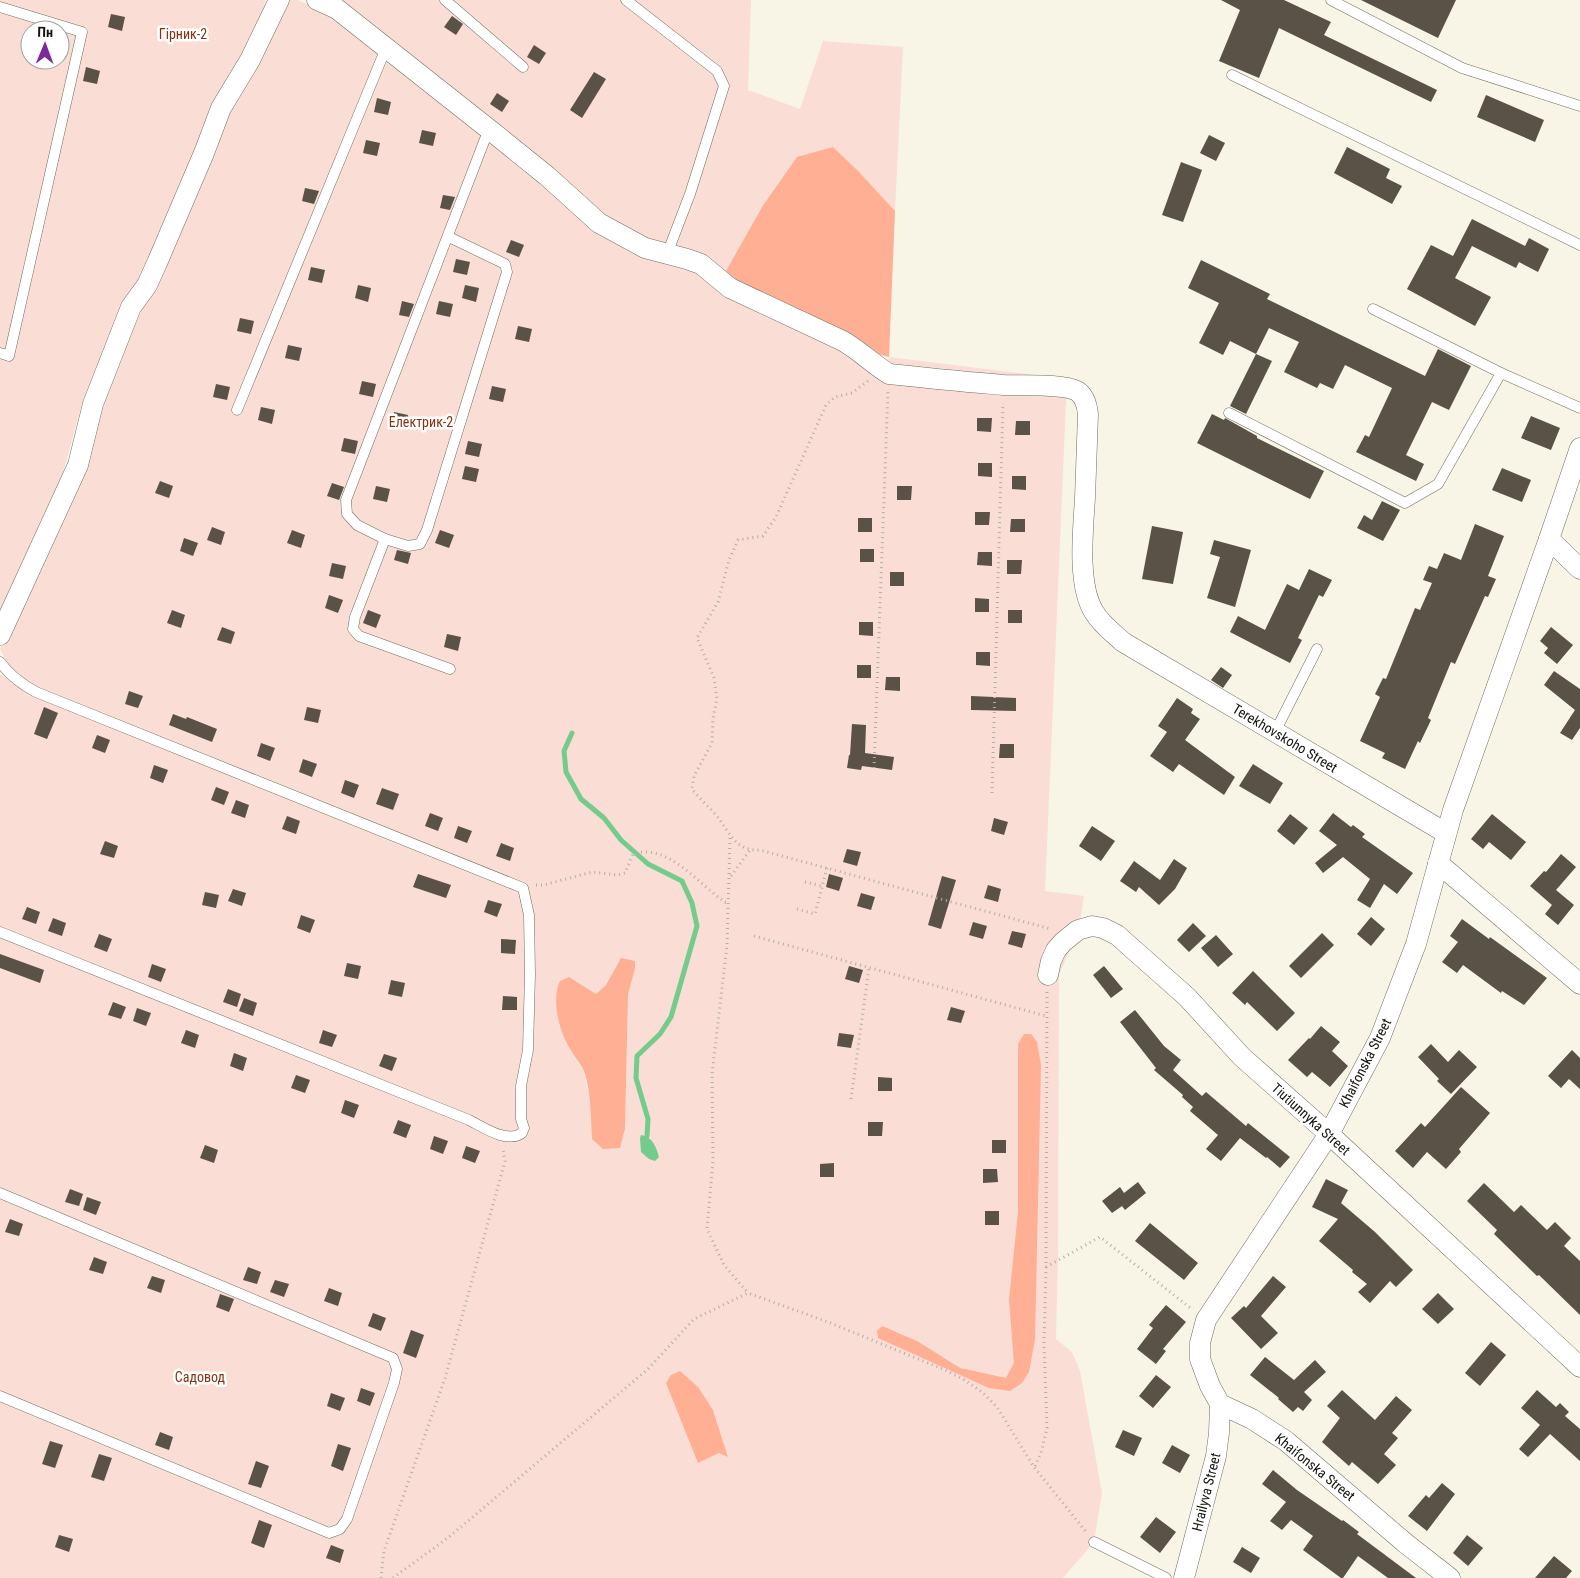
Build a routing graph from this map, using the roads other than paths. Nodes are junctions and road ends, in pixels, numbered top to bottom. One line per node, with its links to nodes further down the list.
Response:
1 (279, 0): 25 (street)
2 (317, 0): 7 (street)
3 (445, 0): 8 (lane)
4 (626, 0): 14 (lane)
5 (1331, 0): 10 (lane)
6 (0, 7): 16 (lane)
7 (386, 48): 11 (street); 19 (lane)
8 (523, 67)
9 (1232, 75): 13 (lane)
10 (1580, 106)
11 (490, 130): 12 (lane); 14 (street)
12 (449, 237): 22 (lane); 22 (lane)
13 (1580, 245)
14 (667, 254): 29 (street, Terekhovskoho Street)
15 (1373, 308): 17 (lane)
16 (0, 353)
17 (1501, 373): 18 (lane); 20 (lane)
18 (1580, 408)
19 (237, 410)
20 (1229, 413)
21 (1580, 448): 23 (street)
22 (385, 539): 28 (lane)
23 (1549, 539): 24 (street); 30 (street)
24 (1580, 569)
25 (0, 635)
26 (1317, 649): 29 (lane)
27 (0, 662): 32 (lane)
28 (450, 668)
29 (1275, 732): 30 (street, Terekhovskoho Street)
30 (1446, 833): 31 (street)
31 (1438, 863): 34 (street); 35 (street, Khaifonska Street)
32 (0, 932)
33 (1048, 974): 35 (street, Tiutiunnyka Street)
34 (1580, 984)
35 (1329, 1134): 37 (street, Tiutiunnyka Street); 39 (street, Khaifonska Street)
36 (0, 1193): 38 (lane)
37 (1580, 1367)
38 (0, 1396)
39 (1220, 1404): 42 (street, Hrailyva Street); 43 (street, Khaifonska Street)
40 (1094, 1542): 41 (lane)
41 (1166, 1578)
42 (1184, 1578)
43 (1450, 1578)

